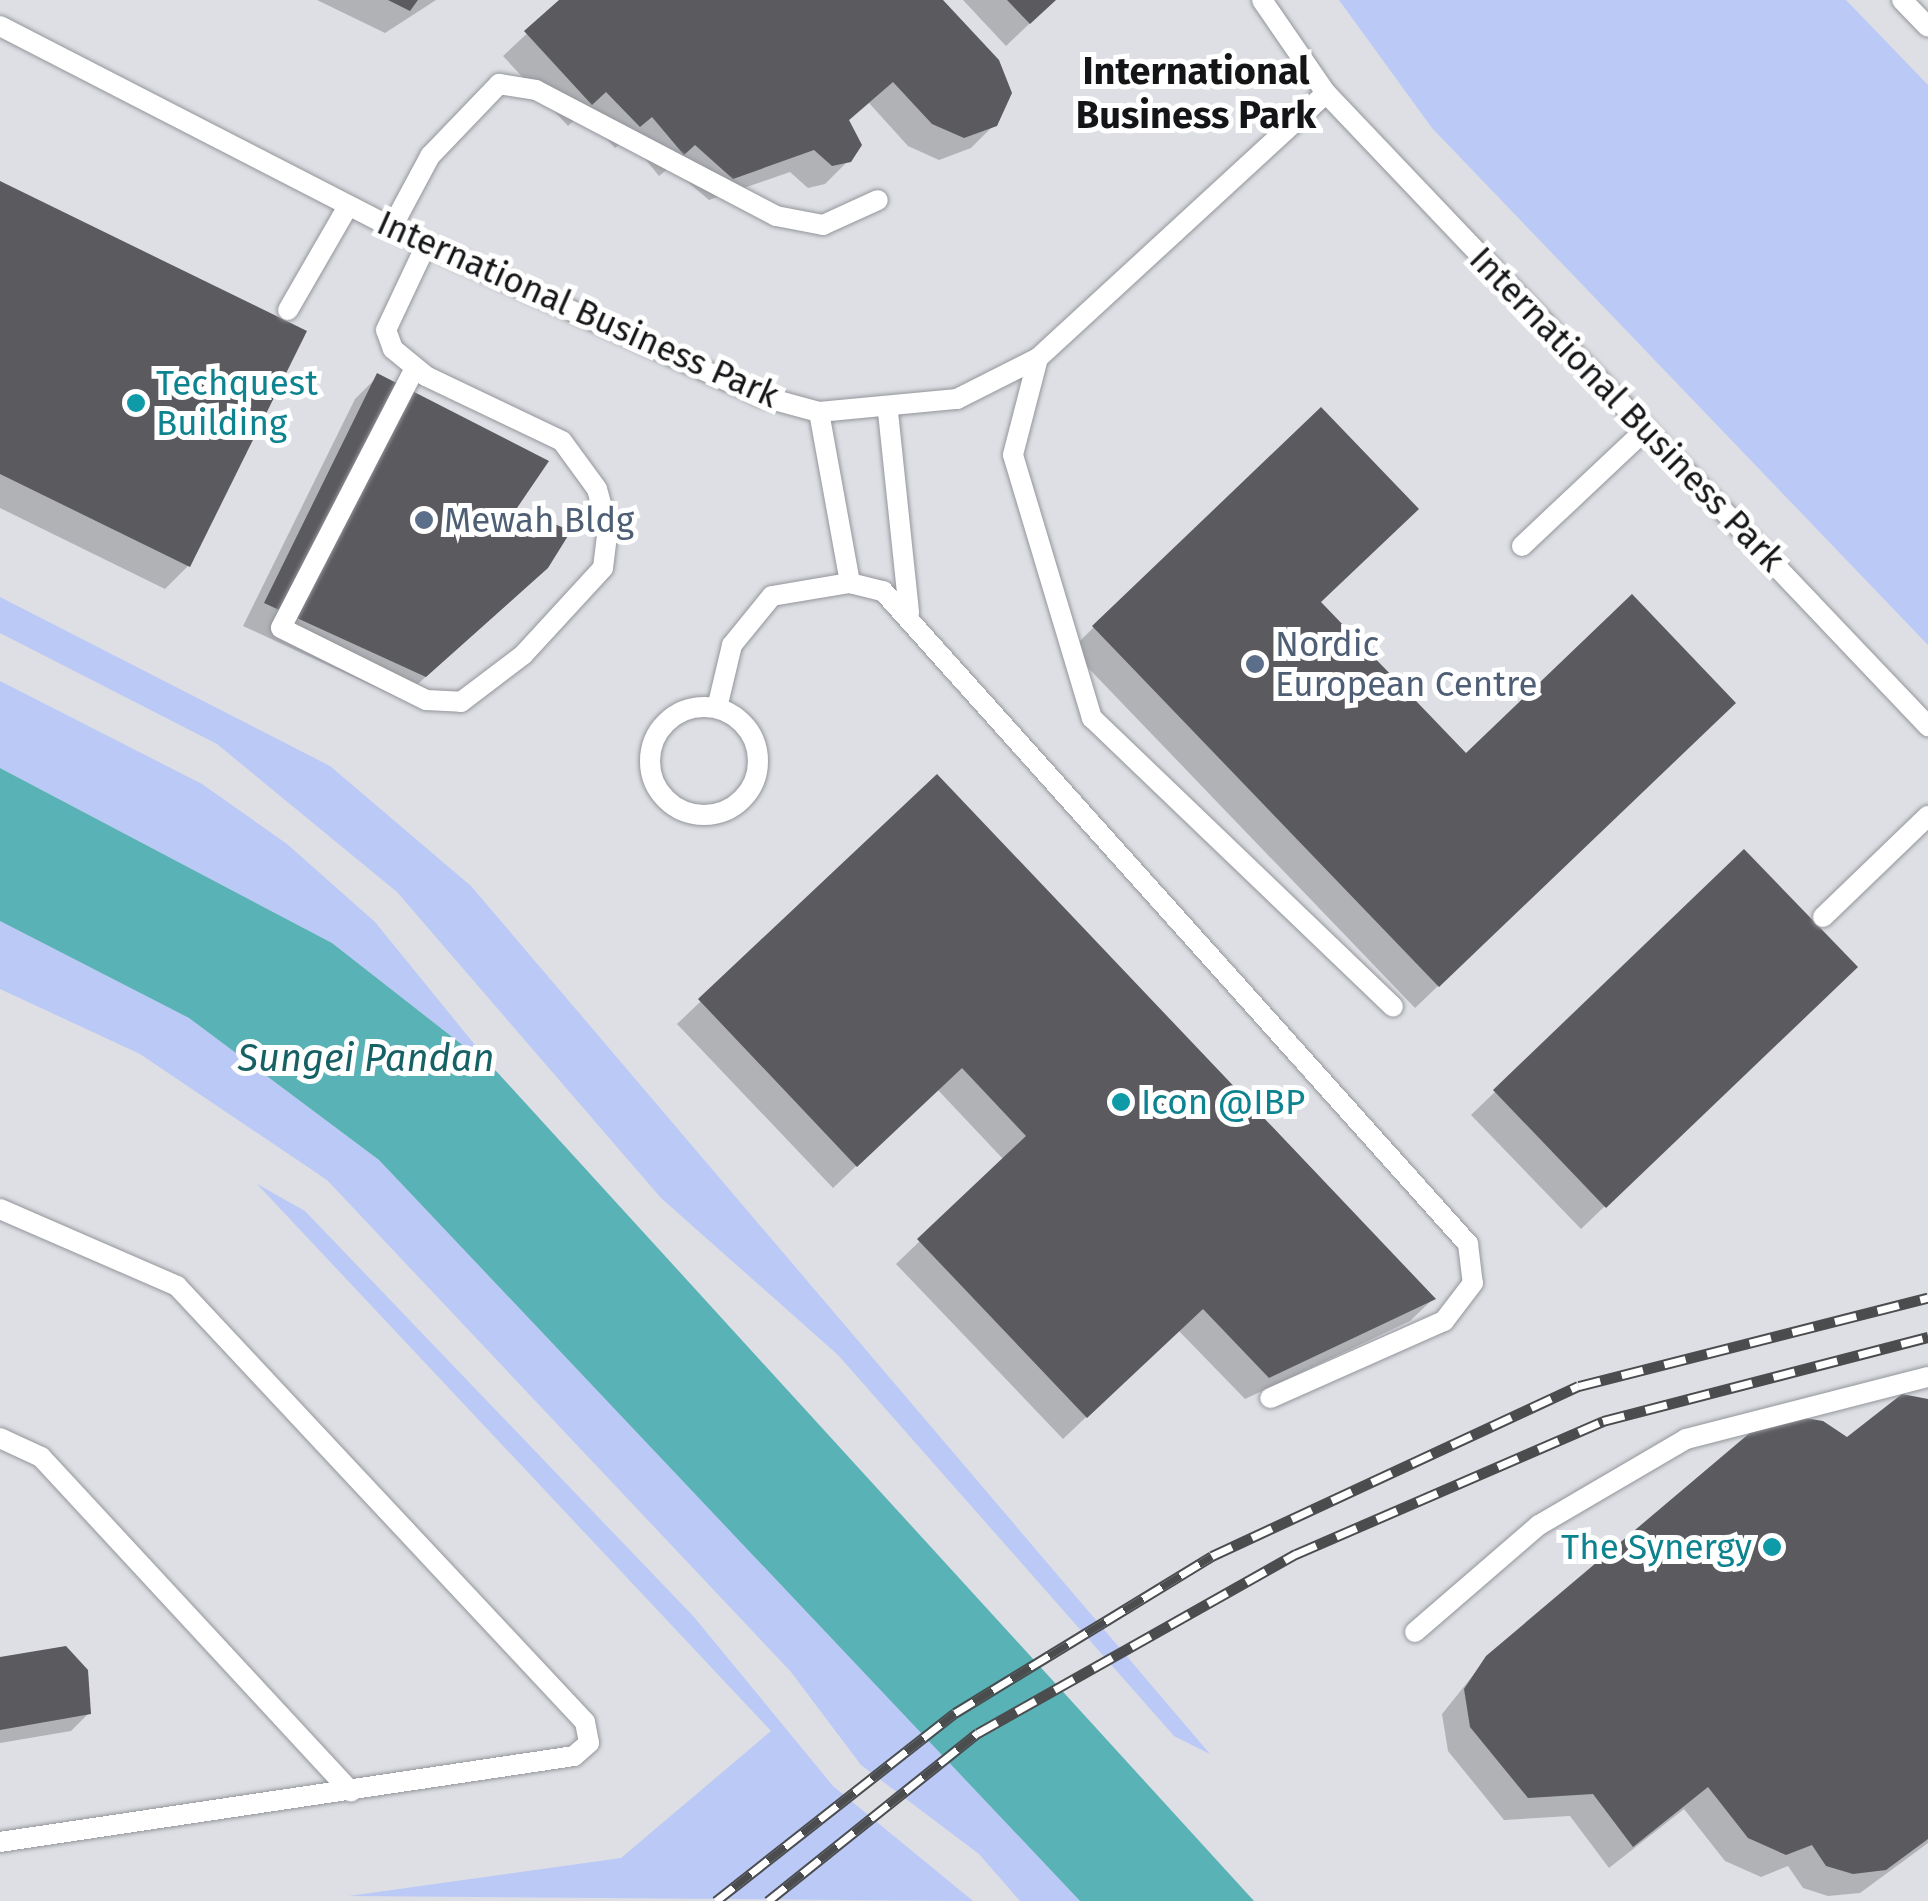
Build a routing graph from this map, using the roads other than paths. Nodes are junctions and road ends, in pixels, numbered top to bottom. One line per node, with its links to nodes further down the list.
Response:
1 (1262, 0): 5 (lane, International Business Park)
2 (1902, 0): 4 (lane)
3 (0, 26): 7 (lane, International Business Park)
4 (1928, 27)
5 (1326, 92): 11 (lane, International Business Park); 15 (lane, International Business Park)
6 (878, 200): 8 (lane)
7 (348, 206): 8 (lane, International Business Park); 10 (lane)
8 (392, 227): 9 (lane, International Business Park)
9 (426, 245): 12 (lane); 13 (lane, International Business Park)
10 (288, 310)
11 (1038, 358): 14 (lane, International Business Park); 23 (lane)
12 (414, 368): 12 (lane)
13 (820, 412): 14 (lane, International Business Park); 17 (lane)
14 (888, 412): 18 (lane)
15 (1646, 429): 16 (lane); 20 (lane, International Business Park)
16 (1522, 546)
17 (850, 583): 18 (lane); 19 (lane)
18 (908, 612): 26 (lane)
19 (716, 708): 19 (lane)
20 (1928, 726)
21 (1928, 816): 22 (lane)
22 (1823, 917)
23 (1393, 1008)
24 (0, 1209): 29 (lane)
25 (1928, 1377): 28 (lane)
26 (1270, 1398)
27 (0, 1438): 29 (lane)
28 (1415, 1632)
29 (350, 1792): 30 (lane)
30 (0, 1842)

